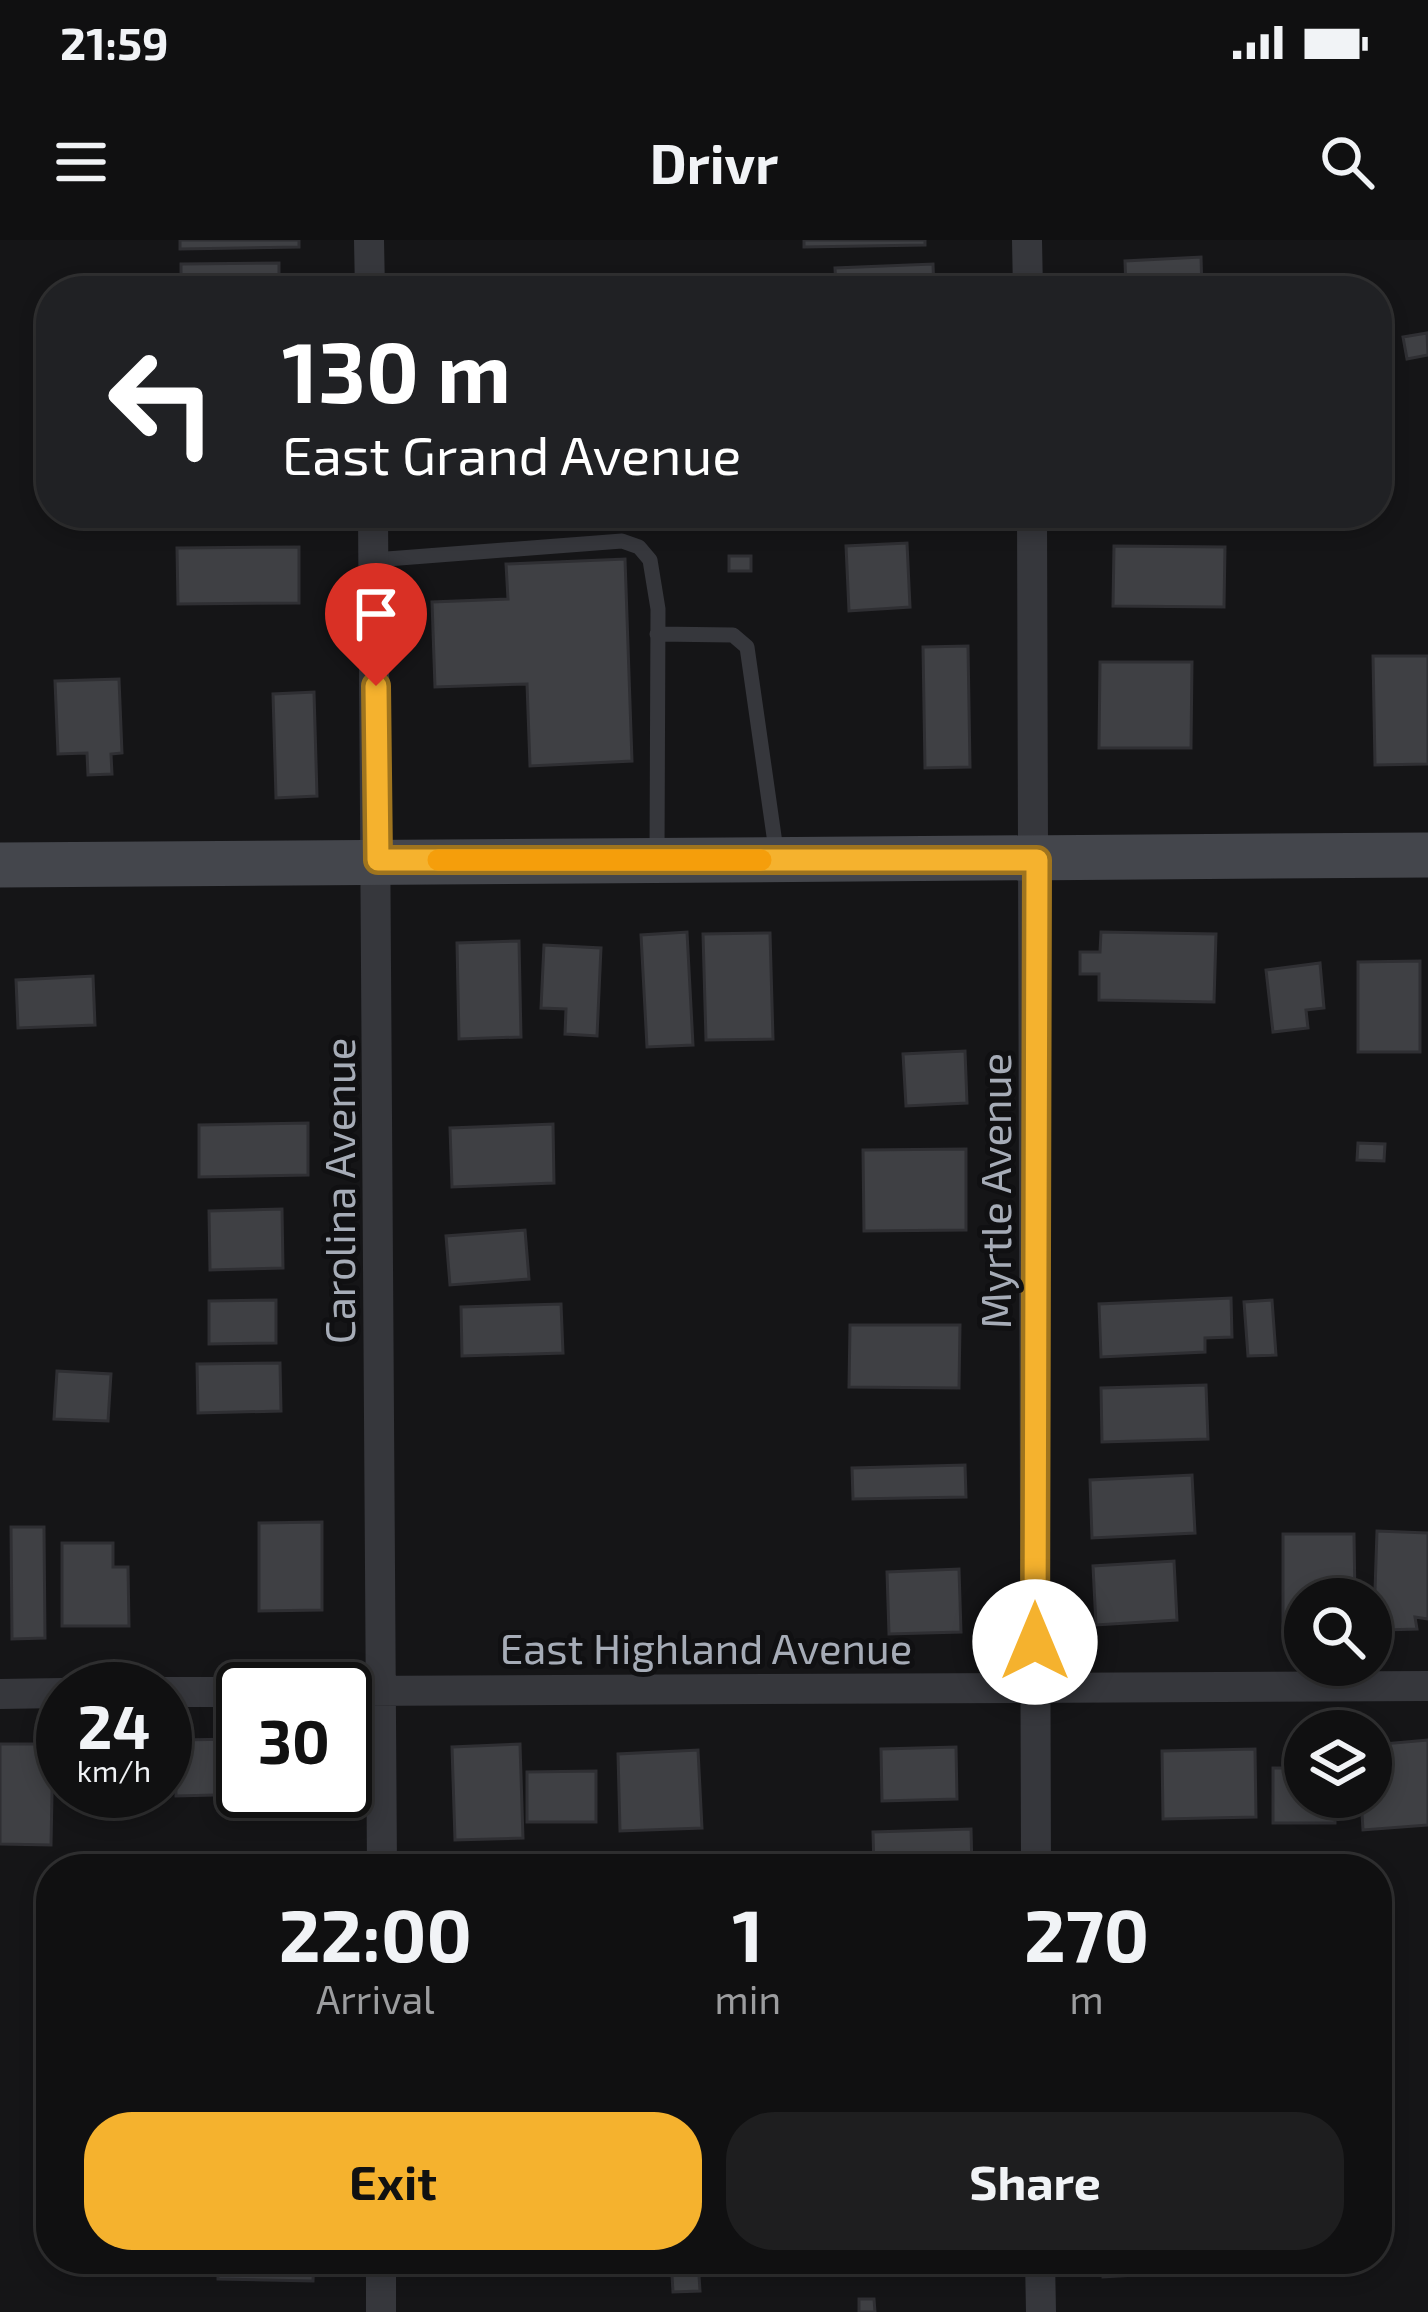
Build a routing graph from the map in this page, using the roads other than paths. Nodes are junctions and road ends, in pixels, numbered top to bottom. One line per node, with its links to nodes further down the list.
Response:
1 (369, 240): 3 (street)
2 (1028, 240): 4 (street)
3 (370, 276)
4 (1028, 276)
5 (373, 528): 7 (street, Carolina Avenue)
6 (1032, 528): 13 (street, Myrtle Avenue)
7 (374, 560): 8 (lane); 11 (street, Carolina Avenue)
8 (657, 634): 10 (lane); 12 (lane)
9 (1428, 855): 13 (main road)
10 (657, 859): 11 (main road); 12 (main road)
11 (378, 860): 14 (main road); 18 (street, Carolina Avenue)
12 (777, 860): 13 (main road)
13 (1037, 860): 16 (street, Myrtle Avenue)
14 (0, 865)
15 (1428, 1686): 16 (street, East Highland Avenue)
16 (1034, 1687): 18 (street, East Highland Avenue); 22 (street, Myrtle Avenue)
17 (372, 1690): 18 (street, East Highland Avenue)
18 (382, 1690): 21 (street, Carolina Avenue)
19 (36, 1693): 20 (street)
20 (0, 1694)
21 (382, 1854)
22 (1036, 1854)
23 (381, 2274): 25 (street)
24 (1040, 2274): 26 (street)
25 (381, 2312)
26 (1040, 2312)

